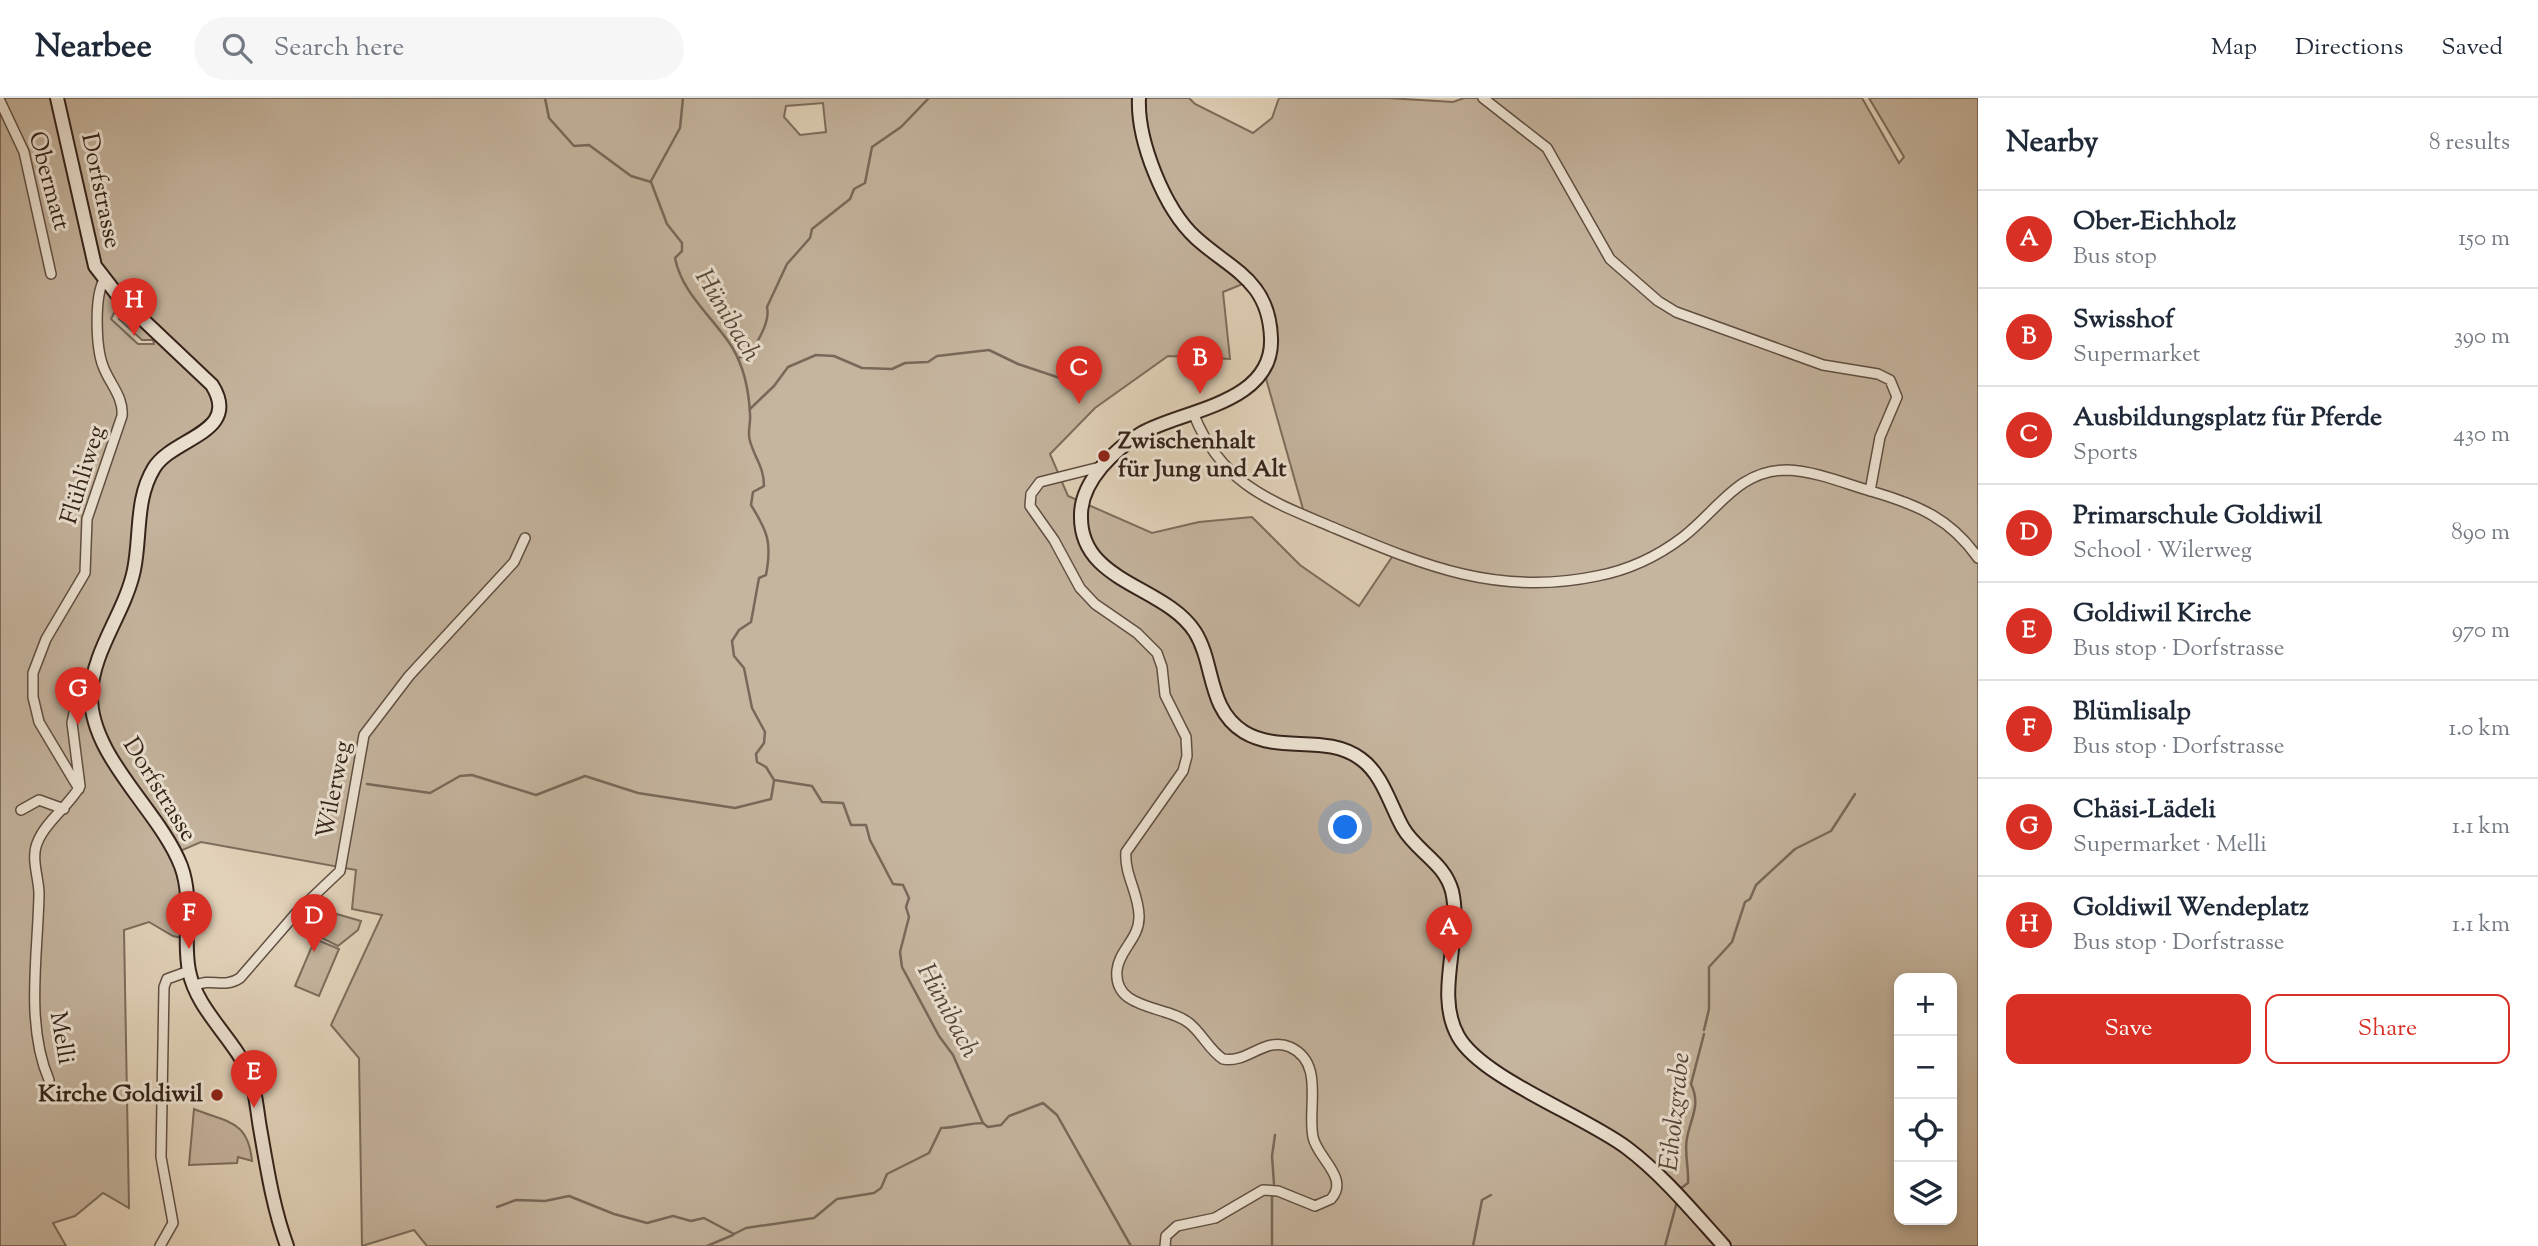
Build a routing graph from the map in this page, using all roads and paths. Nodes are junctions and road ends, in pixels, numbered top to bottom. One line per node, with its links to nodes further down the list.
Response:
1 (57, 98): 6 (street, Dorfstrasse)
2 (1139, 98): 7 (street)
3 (1483, 98): 9 (street)
4 (0, 101): 5 (street, Obermatt)
5 (51, 274)
6 (104, 280): 13 (street, Dorfstrasse); 14 (street, Flühliweg)
7 (1194, 415): 8 (street); 9 (street)
8 (1105, 465): 22 (street); 23 (street)
9 (1870, 491): 11 (street)
10 (525, 538): 18 (street, Wilerweg)
11 (1973, 548): 12 (street)
12 (1978, 558)
13 (91, 694): 14 (street); 17 (street, Dorfstrasse)
14 (79, 789): 15 (street, Melli)
15 (64, 808): 16 (street); 19 (street, Melli)
16 (22, 810)
17 (189, 971): 18 (street, Dorfstrasse); 20 (street)
18 (195, 986): 21 (street, Dorfstrasse)
19 (49, 1080)
20 (160, 1246)
21 (288, 1246)
22 (1165, 1246)
23 (1724, 1246)

